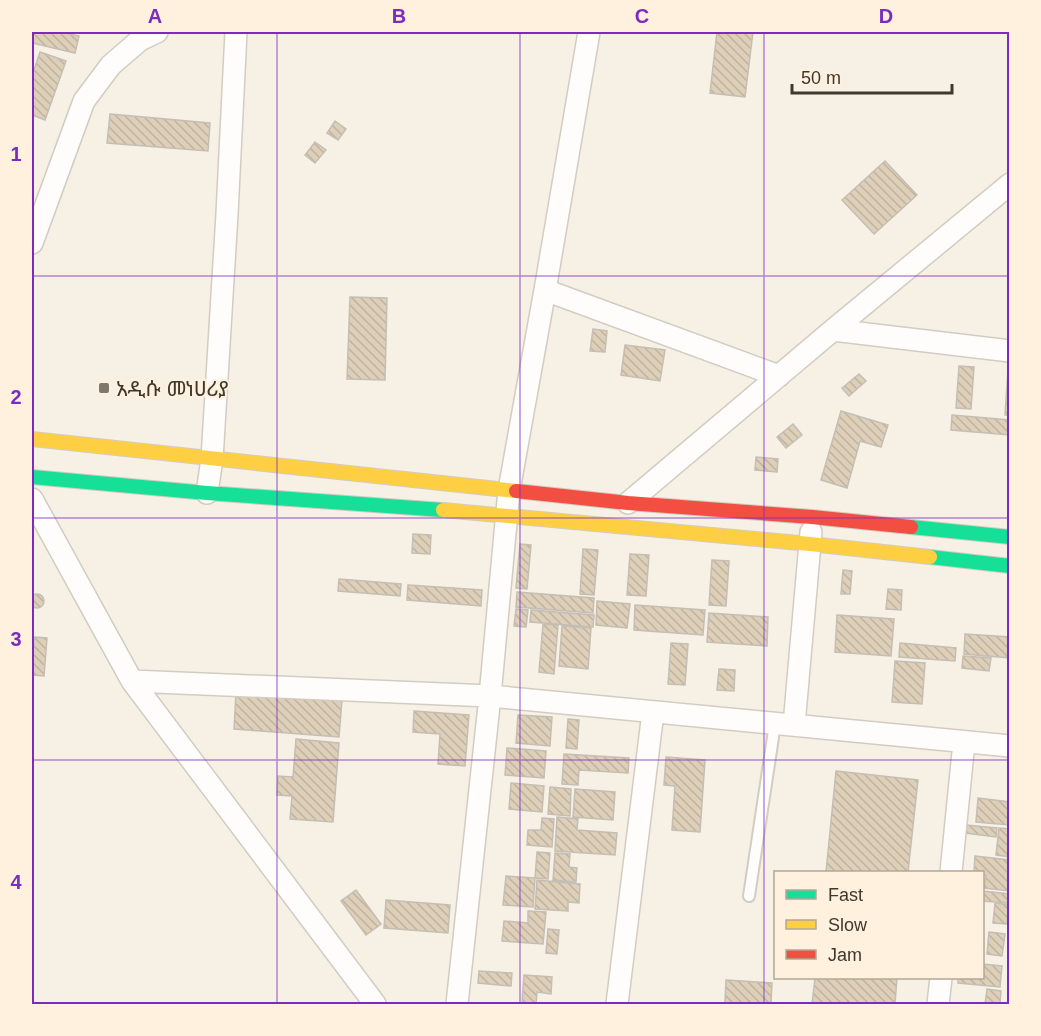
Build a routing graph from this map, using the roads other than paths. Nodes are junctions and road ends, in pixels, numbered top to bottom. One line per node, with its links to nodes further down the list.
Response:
1 (157, 32): 5 (street)
2 (236, 32): 11 (street)
3 (589, 32): 6 (street)
4 (1010, 184): 7 (street)
5 (32, 243)
6 (545, 290): 9 (street); 13 (street)
7 (832, 330): 8 (street); 9 (street)
8 (1010, 351)
9 (779, 376): 16 (street)
10 (32, 439): 11 (main road)
11 (212, 459): 13 (main road); 14 (street)
12 (32, 477): 14 (main road)
13 (509, 490): 16 (main road); 17 (street)
14 (207, 494): 17 (main road)
15 (32, 499): 22 (street)
16 (628, 503): 18 (main road)
17 (506, 517): 20 (main road); 23 (street)
18 (812, 517): 19 (main road); 20 (street)
19 (1010, 537)
20 (810, 544): 21 (main road); 25 (street)
21 (1010, 566)
22 (132, 681): 23 (street); 31 (street)
23 (490, 696): 24 (street); 32 (street)
24 (653, 712): 25 (street); 33 (street)
25 (784, 724): 26 (street); 29 (lane)
26 (964, 742): 27 (street); 28 (street)
27 (1010, 746)
28 (951, 871)
29 (749, 896)
30 (941, 979): 34 (street)
31 (375, 1005)
32 (457, 1005)
33 (617, 1005)
34 (938, 1005)

